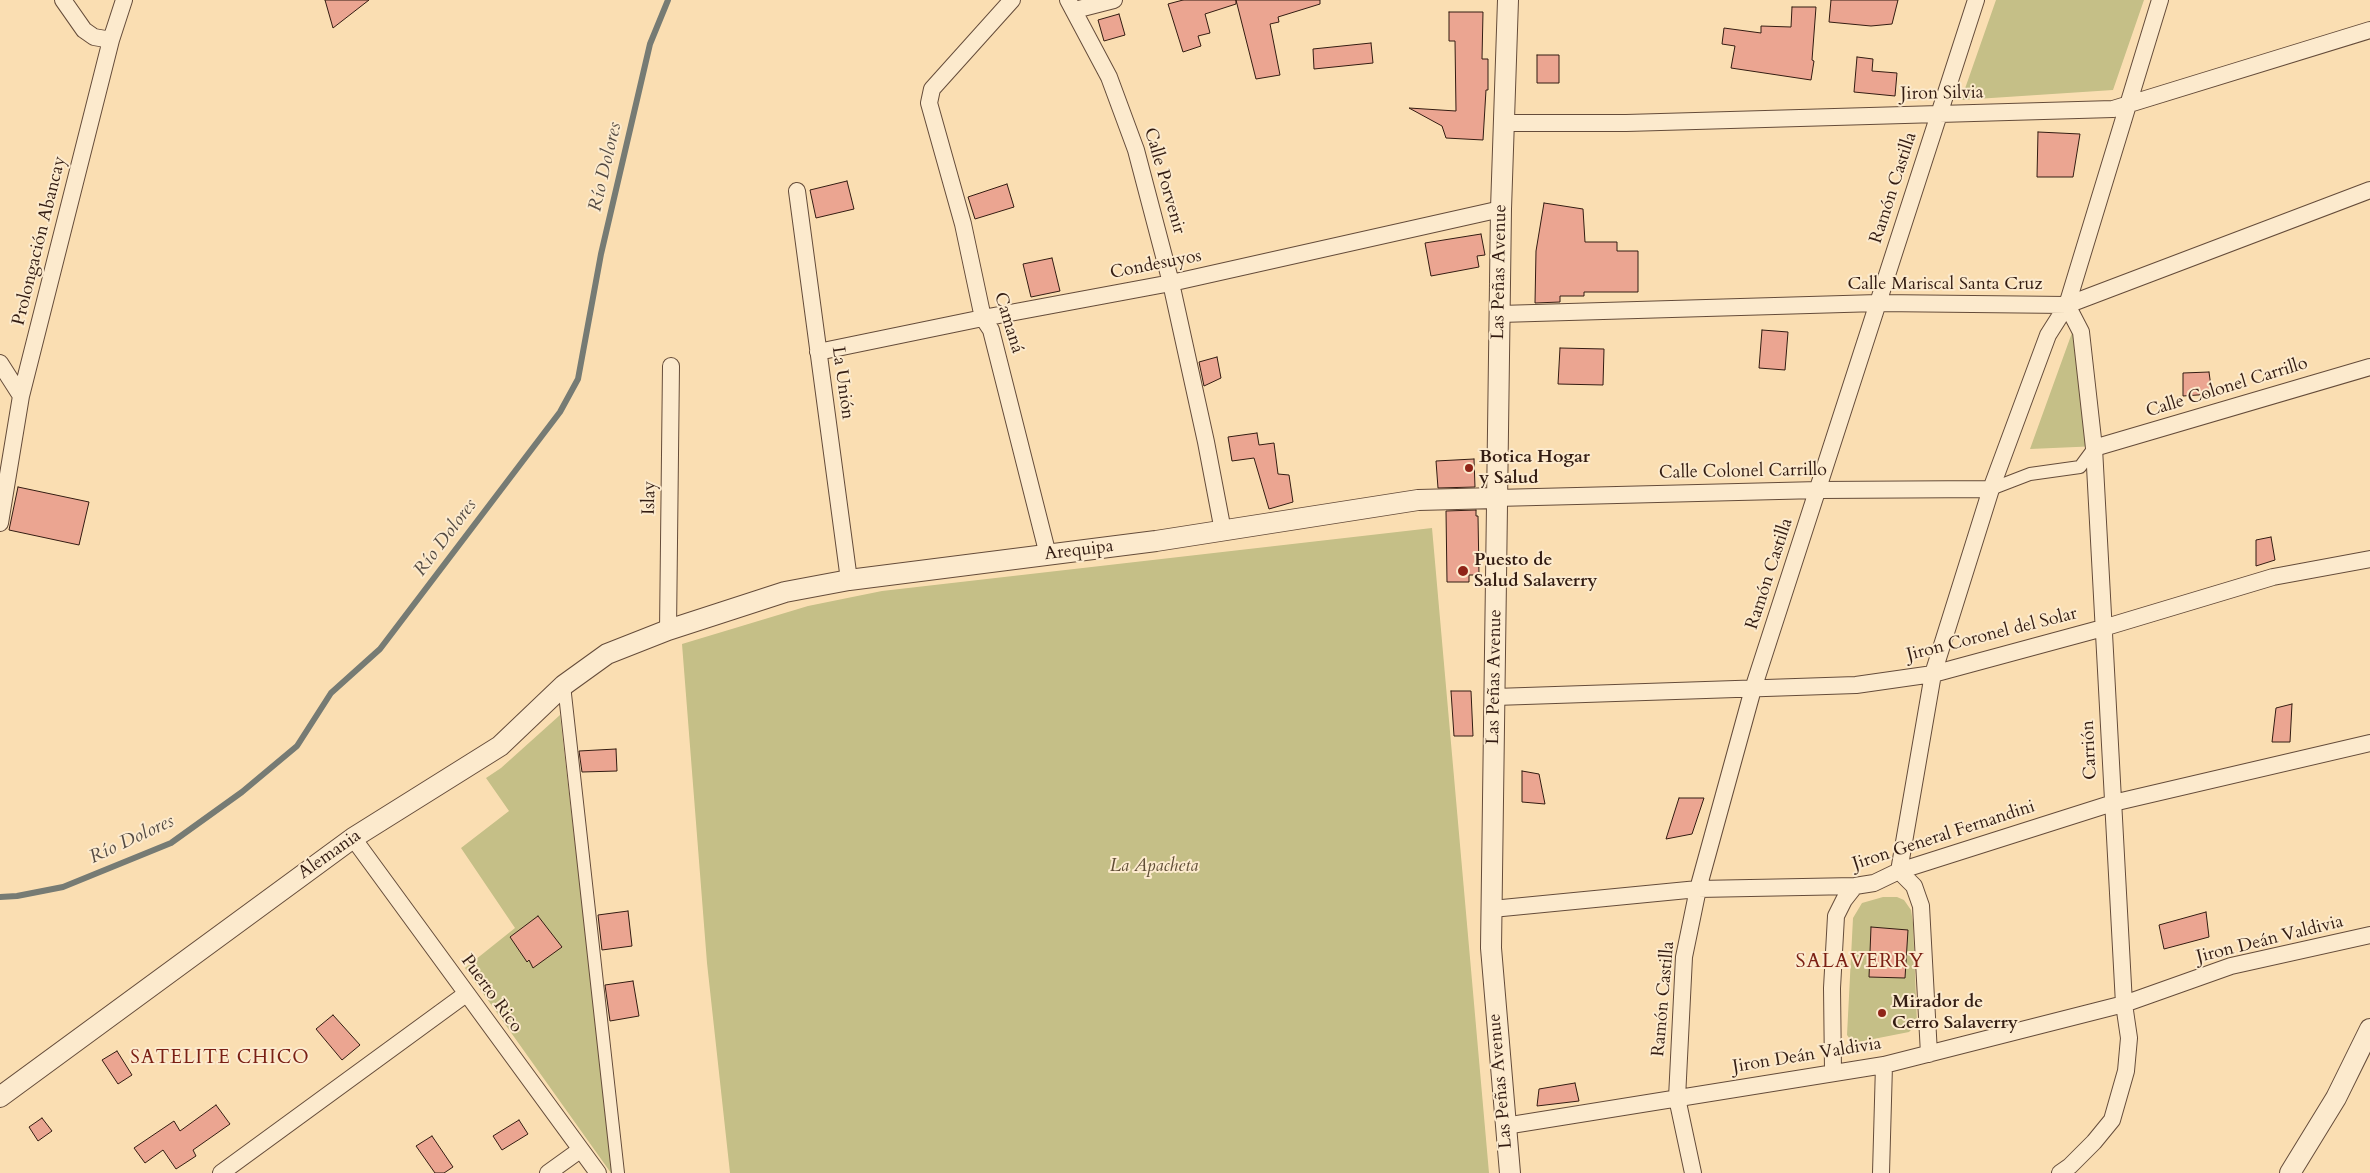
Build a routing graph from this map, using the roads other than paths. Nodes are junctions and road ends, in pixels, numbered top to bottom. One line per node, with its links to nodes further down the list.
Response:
1 (63, 0): 10 (street)
2 (124, 0): 10 (street, Prolongación Abancay)
3 (1012, 0): 21 (street, Camaná)
4 (1114, 0): 8 (street)
5 (1508, 0): 13 (street, Las Peñas Avenue)
6 (1976, 0): 12 (street, Ramón Castilla)
7 (2160, 0): 11 (street)
8 (1071, 5): 17 (street, Calle Porvenir)
9 (2370, 30): 11 (street, Jiron Silvia)
10 (111, 40): 26 (street, Prolongación Abancay)
11 (2128, 103): 12 (street, Jiron Silvia); 19 (street)
12 (1939, 115): 13 (street, Jiron Silvia); 18 (street, Ramón Castilla)
13 (1503, 124): 16 (street, Las Peñas Avenue)
14 (2370, 190): 19 (street, Calle Mariscal Santa Cruz)
15 (797, 191): 22 (street, La Unión)
16 (1501, 209): 17 (street, Condesuyos); 20 (street, Las Peñas Avenue)
17 (1171, 283): 21 (street, Condesuyos); 32 (street, Calle Porvenir)
18 (1878, 304): 19 (street, Calle Mariscal Santa Cruz); 20 (street, Calle Mariscal Santa Cruz); 29 (street, Ramón Castilla)
19 (2067, 305): 27 (street, Carrión); 28 (street)
20 (1500, 314): 30 (street, Las Peñas Avenue)
21 (983, 318): 22 (street, Condesuyos); 33 (street, Camaná)
22 (818, 352): 35 (street, La Unión)
23 (0, 363): 26 (street)
24 (671, 366): 37 (street, Islay)
25 (2370, 366): 27 (street, Calle Colonel Carrillo)
26 (21, 396): 31 (street, Prolongación Abancay)
27 (2094, 448): 28 (street); 36 (street, Carrión)
28 (1991, 489): 29 (street, Calle Colonel Carrillo); 38 (street)
29 (1819, 490): 30 (street, Calle Colonel Carrillo); 40 (street, Ramón Castilla)
30 (1496, 498): 32 (street, Arequipa); 41 (street, Las Peñas Avenue)
31 (0, 523)
32 (1223, 531): 33 (street, Arequipa)
33 (1048, 555): 35 (street, Arequipa)
34 (2370, 559): 36 (street, Jiron Coronel del Solar)
35 (849, 580): 37 (street, Arequipa)
36 (2103, 628): 38 (street, Jiron Coronel del Solar); 43 (street, Carrión)
37 (668, 630): 39 (street, Alemania)
38 (1933, 674): 40 (street, Jiron Coronel del Solar); 45 (street)
39 (564, 685): 44 (street, Alemania); 63 (street)
40 (1753, 689): 41 (street, Jiron Coronel del Solar); 47 (street, Ramón Castilla)
41 (1495, 697): 48 (street, Las Peñas Avenue)
42 (2370, 743): 43 (street, Jiron General Fernandini)
43 (2113, 803): 45 (street, Jiron General Fernandini); 51 (street, Carrión)
44 (353, 838): 50 (street, Puerto Rico); 56 (street, Alemania)
45 (1899, 871): 46 (street, Jiron General Fernandini); 53 (street)
46 (1855, 886): 47 (street, Jiron General Fernandini); 55 (street)
47 (1698, 889): 48 (street, Jiron General Fernandini); 57 (street, Ramón Castilla)
48 (1492, 909): 58 (street, Las Peñas Avenue)
49 (2370, 935): 51 (street, Jiron Deán Valdivia)
50 (466, 994): 59 (street, Puerto Rico); 60 (street)
51 (2124, 1004): 53 (street, Jiron Deán Valdivia); 67 (street, Carrión)
52 (2370, 1029): 68 (street)
53 (1929, 1054): 54 (street, Jiron Deán Valdivia)
54 (1884, 1064): 55 (street, Jiron Deán Valdivia); 66 (street)
55 (1833, 1071): 57 (street, Jiron Deán Valdivia)
56 (0, 1097)
57 (1677, 1098): 58 (street, Jiron Deán Valdivia); 65 (street, Ramón Castilla)
58 (1506, 1126): 64 (street, Las Peñas Avenue)
59 (580, 1150): 61 (street); 62 (street, Puerto Rico)
60 (221, 1173)
61 (548, 1173)
62 (598, 1173)
63 (618, 1173)
64 (1510, 1173)
65 (1692, 1173)
66 (1880, 1173)
67 (2060, 1173)
68 (2290, 1173)

